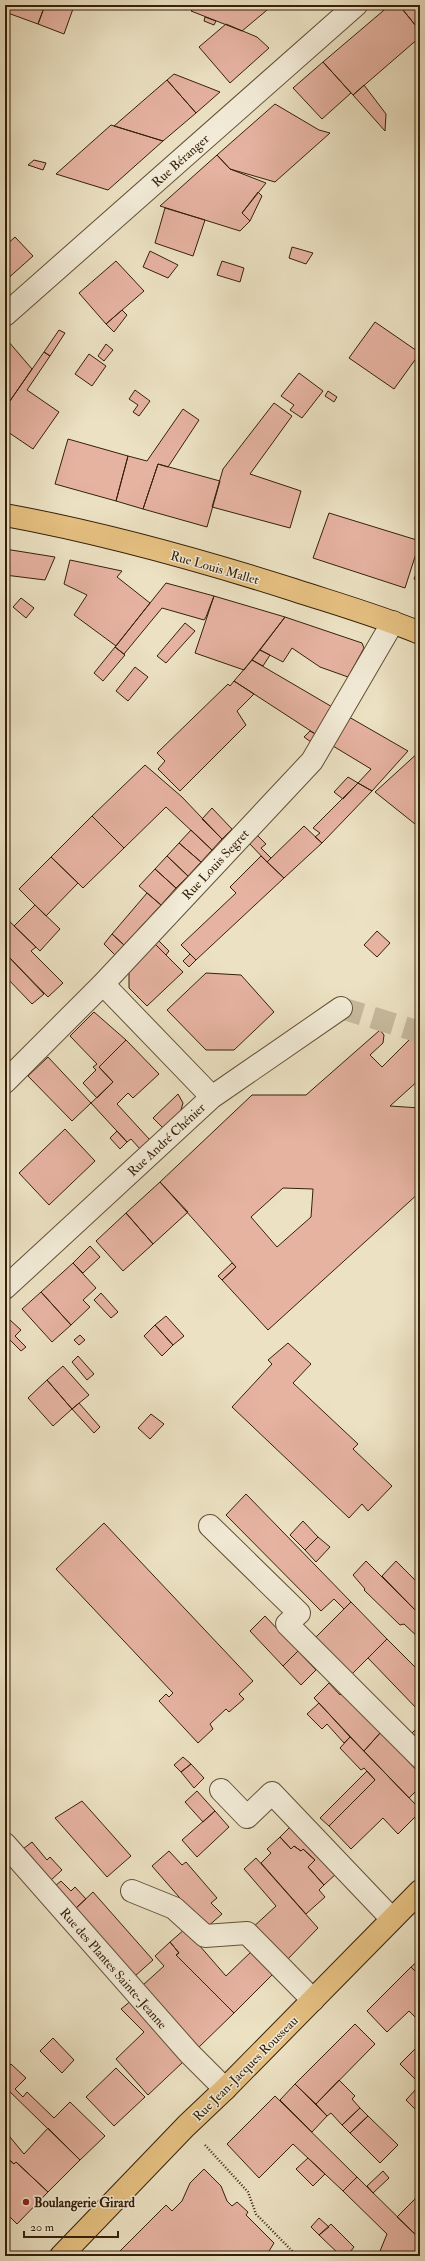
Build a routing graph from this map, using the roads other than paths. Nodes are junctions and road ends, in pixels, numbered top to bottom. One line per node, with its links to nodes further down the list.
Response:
1 (356, 5): 2 (street, Rue Béranger)
2 (5, 315)
3 (5, 515): 4 (main road, Rue Louis Mallet)
4 (393, 622): 5 (main road, Rue Louis Mallet); 6 (street, Rue Louis Segret)
5 (420, 634)
6 (103, 984): 8 (street, Rue Louis Segret); 9 (street, Rue André Chénier)
7 (341, 1008): 9 (street)
8 (5, 1082)
9 (212, 1097): 10 (street, Rue André Chénier)
10 (5, 1288)
11 (210, 1526): 12 (street)
12 (420, 1757)
13 (221, 1790): 17 (street)
14 (5, 1844): 19 (street, Rue des Plantes Sainte-Jeanne)
15 (420, 1891): 17 (main road, Rue Jean-Jacques Rousseau)
16 (132, 1892): 18 (street)
17 (392, 1919): 18 (main road, Rue Jean-Jacques Rousseau)
18 (313, 2000): 19 (main road, Rue Jean-Jacques Rousseau)
19 (225, 2089): 20 (main road, Rue Jean-Jacques Rousseau)
20 (63, 2252)

